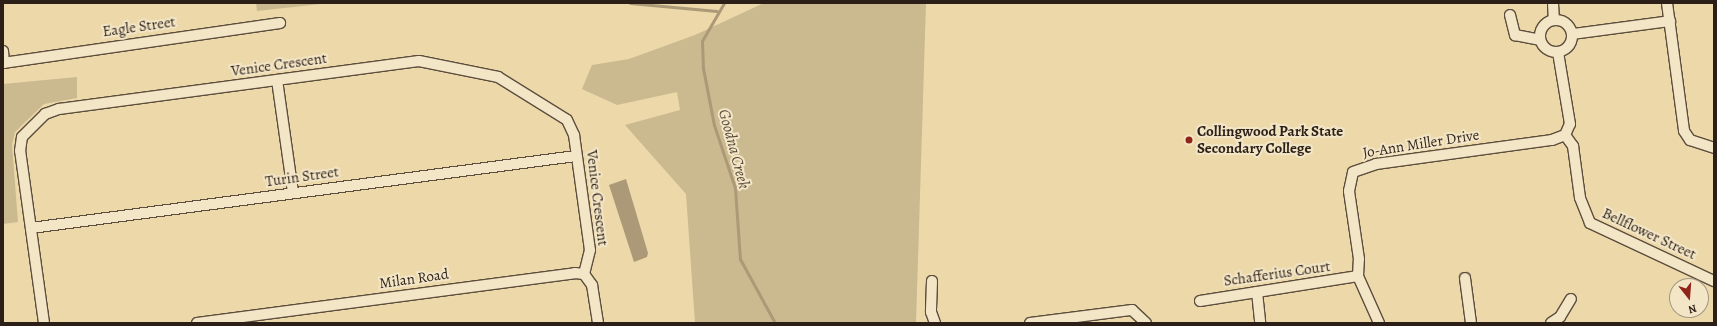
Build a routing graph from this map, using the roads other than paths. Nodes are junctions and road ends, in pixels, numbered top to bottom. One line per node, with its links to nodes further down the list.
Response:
1 (1553, 3): 4 (street)
2 (1667, 3): 5 (street)
3 (1510, 15): 8 (street)
4 (1554, 20): 7 (street); 8 (street)
5 (1670, 21): 7 (street); 14 (street)
6 (280, 23): 11 (street, Eagle Street)
7 (1573, 34): 10 (street)
8 (1540, 40): 10 (street)
9 (3, 52): 11 (street)
10 (1558, 52): 13 (street)
11 (4, 63)
12 (277, 80): 15 (street, Venice Crescent); 16 (street); 17 (street, Venice Crescent)
13 (1565, 135): 19 (street, Jo-Ann Miller Drive); 21 (street, Bellflower Street)
14 (1714, 148)
15 (576, 156): 16 (street, Turin Street); 18 (street, Venice Crescent)
16 (292, 193): 17 (street, Turin Street)
17 (31, 228): 26 (street, Venice Crescent)
18 (584, 274): 27 (street, Milan Road); 28 (street)
19 (1358, 276): 23 (street, Schafferius Court); 34 (street, Jo-Ann Miller Drive)
20 (1465, 278): 35 (street)
21 (1714, 281)
22 (932, 282): 29 (street)
23 (1257, 292): 25 (street, Schafferius Court); 33 (street)
24 (1571, 299): 36 (street)
25 (1200, 300)
26 (44, 323)
27 (197, 323)
28 (598, 323)
29 (935, 323)
30 (1030, 323): 31 (street)
31 (1034, 323): 32 (street)
32 (1146, 323)
33 (1260, 323)
34 (1379, 323)
35 (1471, 323)
36 (1551, 323)

